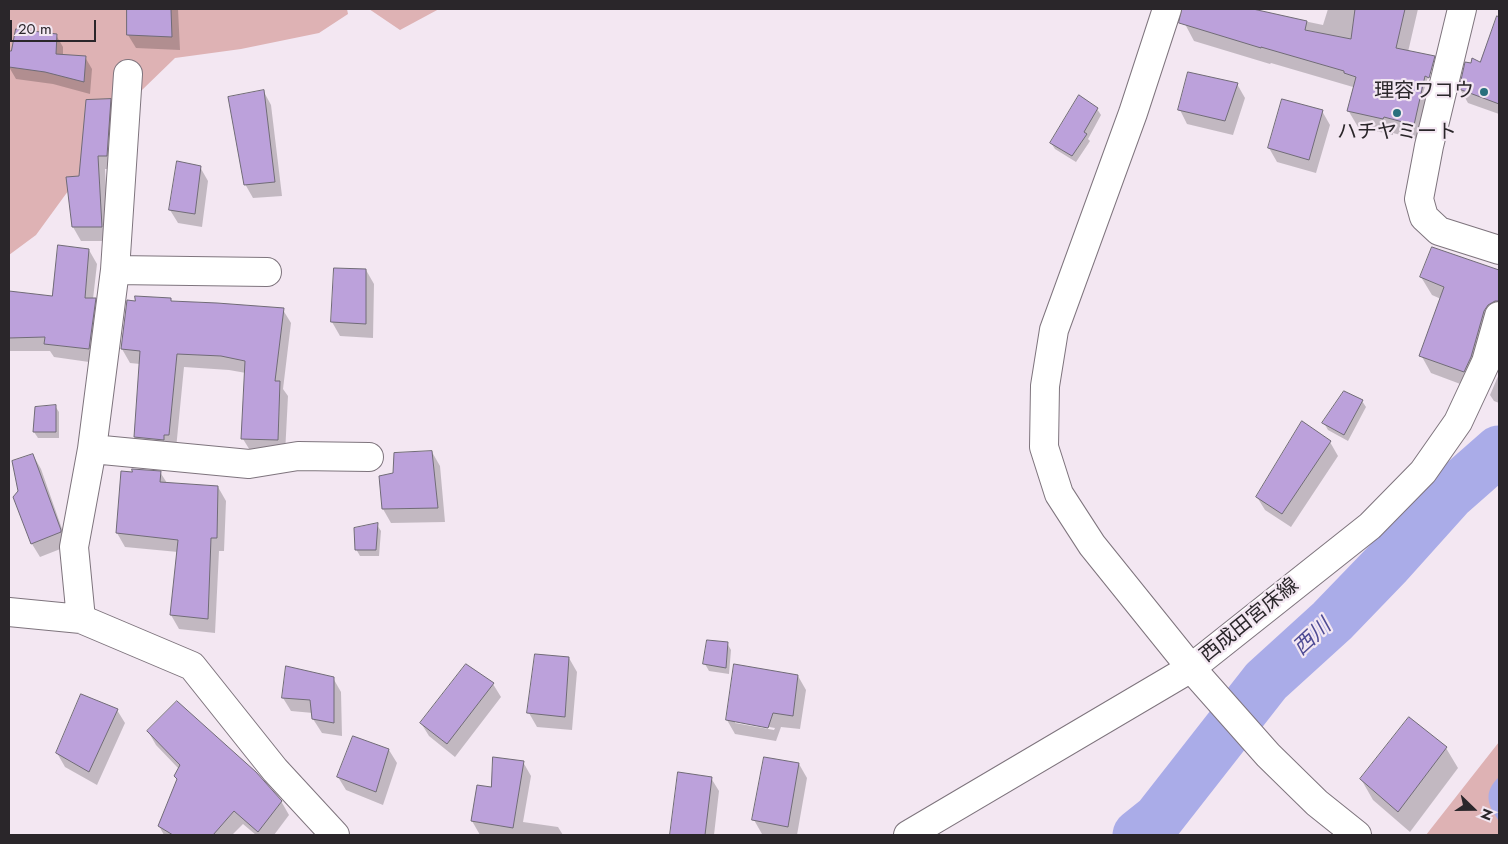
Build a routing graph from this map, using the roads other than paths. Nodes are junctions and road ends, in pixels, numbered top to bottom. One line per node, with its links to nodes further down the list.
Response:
1 (1167, 9): 12 (street)
2 (1462, 9): 4 (street)
3 (128, 74): 5 (street)
4 (1499, 250)
5 (116, 270): 6 (street); 8 (street)
6 (267, 272)
7 (1499, 316): 12 (street, 西成田宮床線)
8 (92, 449): 9 (street); 11 (street)
9 (369, 457)
10 (9, 612): 11 (street)
11 (80, 619): 13 (street)
12 (1192, 668): 14 (street, 西成田宮床線); 15 (street)
13 (335, 835)
14 (908, 835)
15 (1357, 835)

